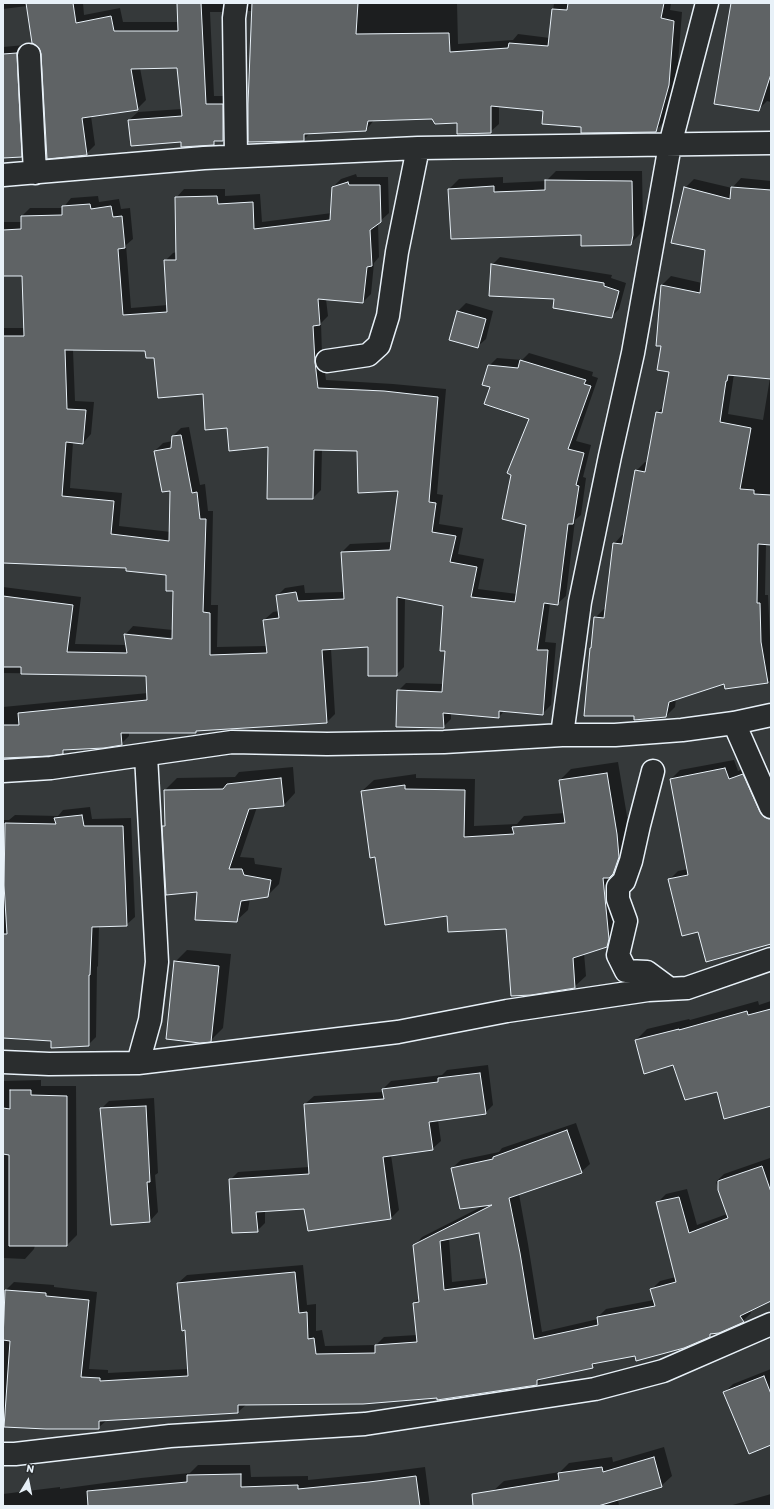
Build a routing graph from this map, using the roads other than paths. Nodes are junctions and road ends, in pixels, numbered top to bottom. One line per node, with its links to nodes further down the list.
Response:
1 (236, 3): 7 (street)
2 (707, 3): 5 (street)
3 (29, 55): 8 (street)
4 (771, 143): 5 (street)
5 (670, 145): 6 (street); 13 (street)
6 (418, 148): 7 (street); 10 (street)
7 (236, 156): 8 (street)
8 (35, 173): 9 (street)
9 (3, 175)
10 (327, 361)
11 (771, 715): 12 (street)
12 (734, 723): 13 (street); 17 (street)
13 (562, 734): 14 (street)
14 (146, 755): 15 (street); 21 (street)
15 (3, 771)
16 (653, 771): 19 (street)
17 (771, 807)
18 (771, 959): 19 (street)
19 (670, 989): 21 (street)
20 (3, 1062): 21 (street)
21 (138, 1063)
22 (771, 1324): 23 (street)
23 (3, 1454)

